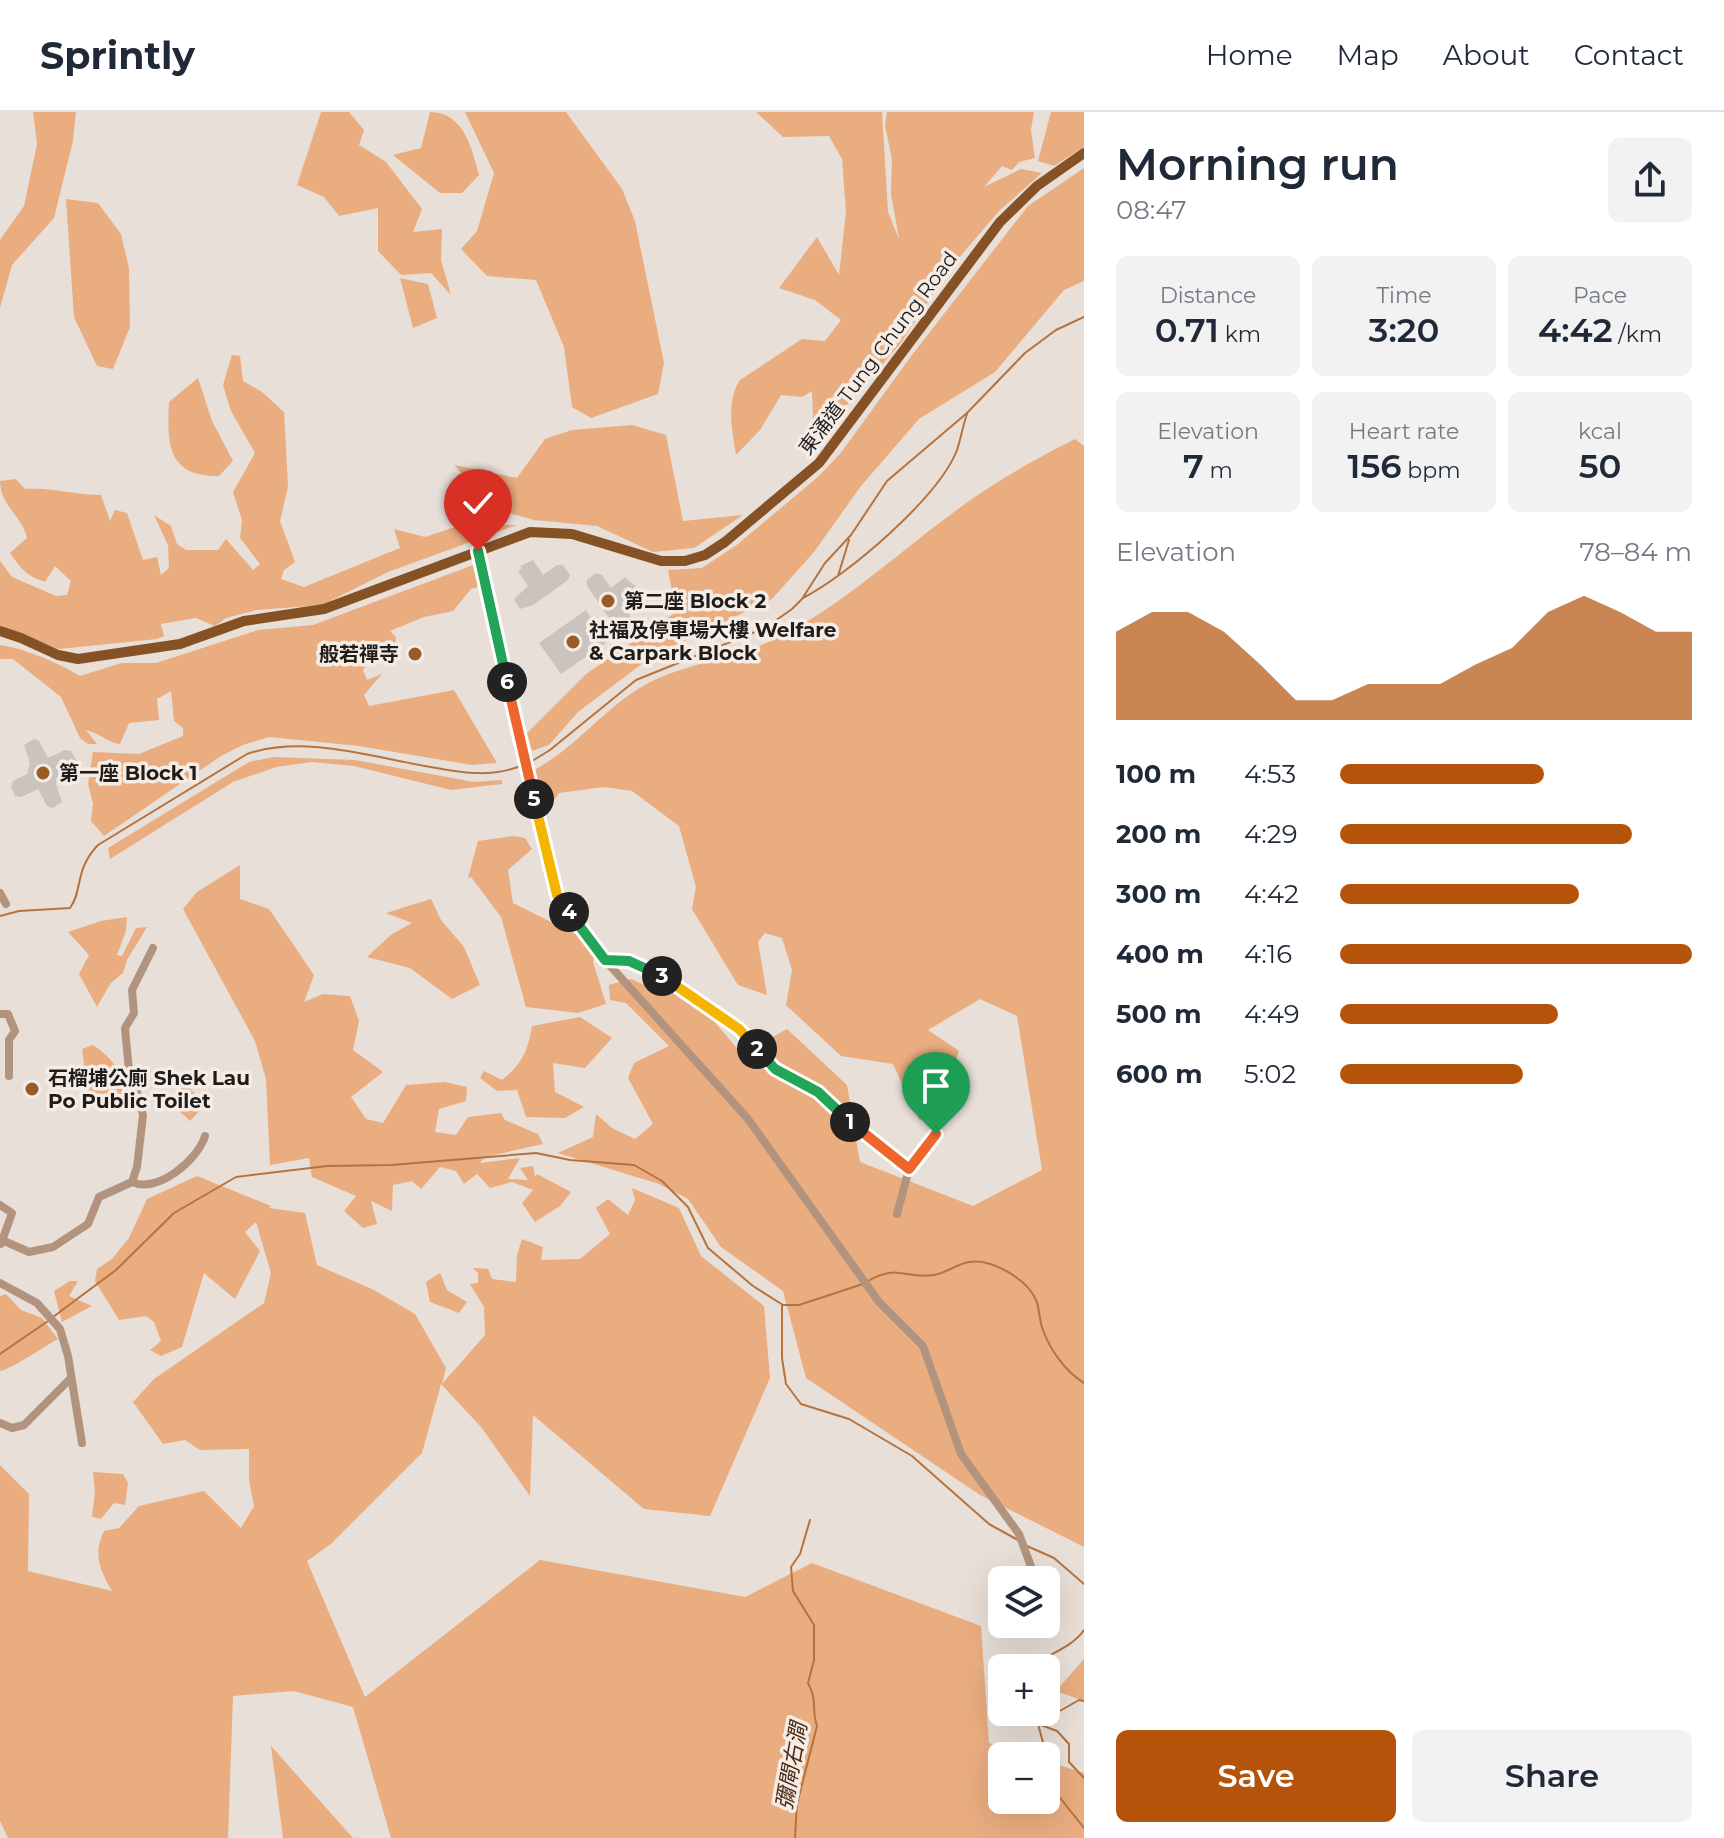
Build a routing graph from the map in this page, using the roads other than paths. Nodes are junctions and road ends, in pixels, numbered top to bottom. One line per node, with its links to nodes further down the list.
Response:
1 (1084, 153): 2 (main road, 東涌道 Tung Chung Road)
2 (478, 551): 3 (main road, 東涌道 Tung Chung Road); 7 (street)
3 (0, 631)
4 (0, 893): 5 (street)
5 (6, 904)
6 (153, 948): 13 (street)
7 (605, 960): 12 (street); 21 (street)
8 (0, 1014): 9 (street)
9 (9, 1076)
10 (936, 1134): 12 (street)
11 (205, 1136): 13 (street)
12 (909, 1169): 15 (street)
13 (132, 1182): 16 (street)
14 (0, 1205): 16 (street)
15 (897, 1214)
16 (2, 1243)
17 (0, 1283): 18 (street)
18 (70, 1379): 19 (street); 20 (street)
19 (0, 1423)
20 (82, 1443)
21 (1031, 1566)

